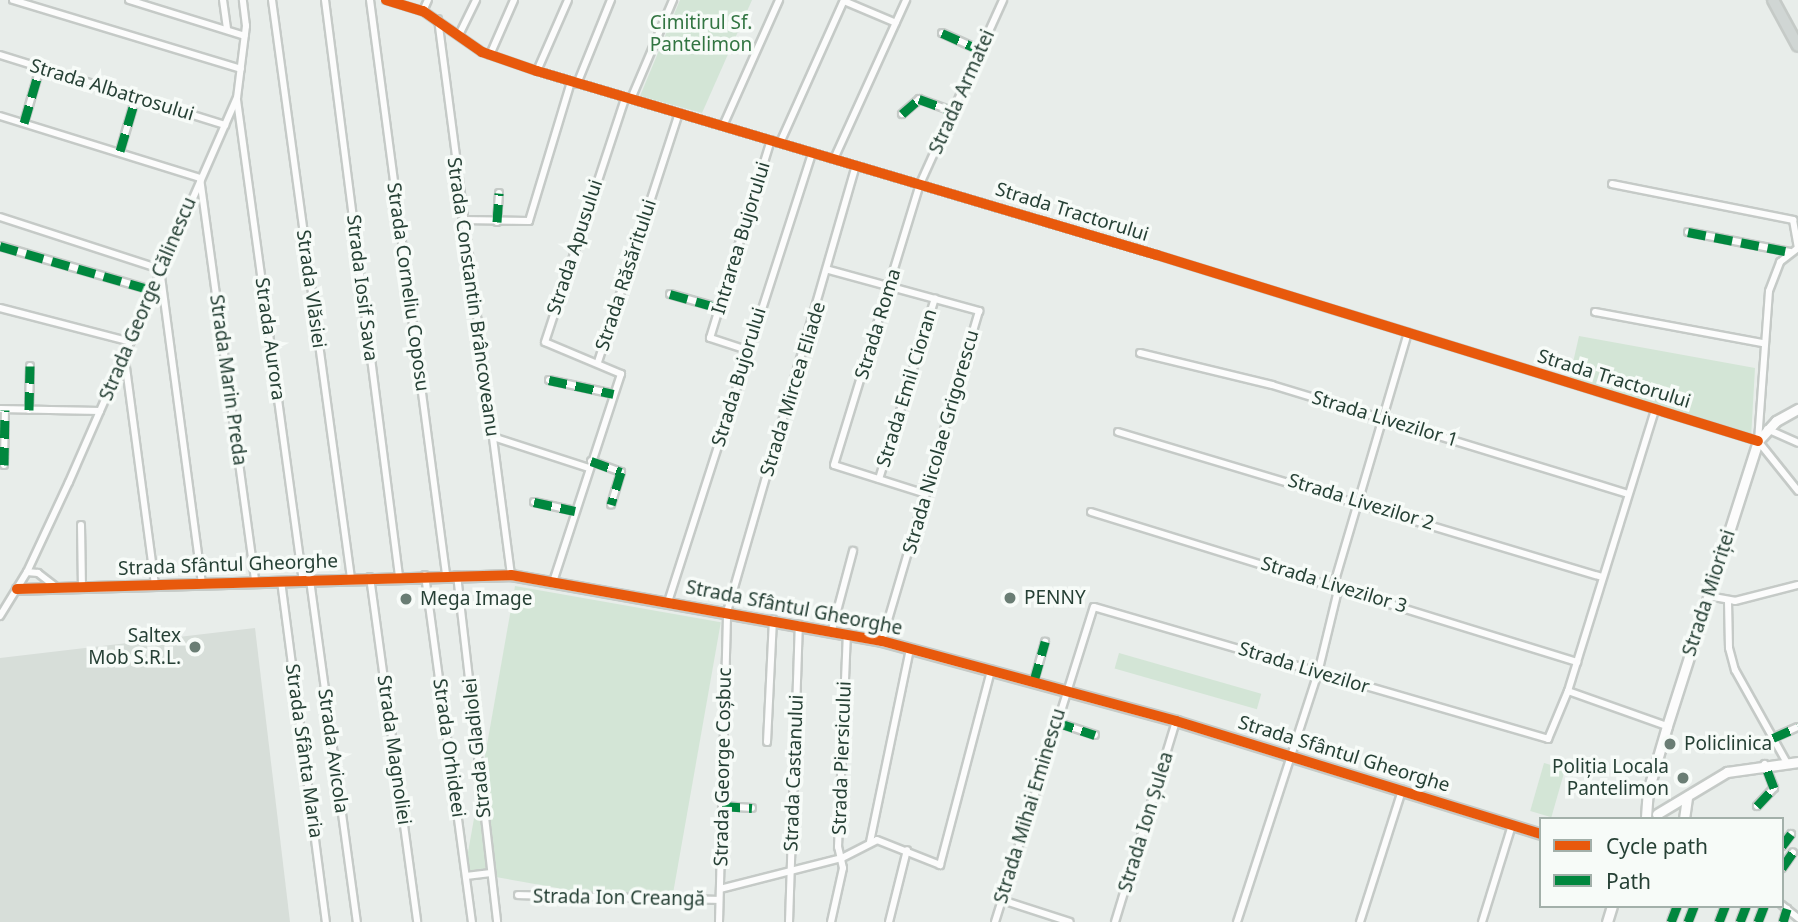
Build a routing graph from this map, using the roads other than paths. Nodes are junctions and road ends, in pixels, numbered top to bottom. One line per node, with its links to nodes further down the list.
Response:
1 (13, 0): 32 (street)
2 (129, 0): 23 (street)
3 (223, 0): 23 (street)
4 (243, 0): 26 (street, Strada George Călinescu)
5 (272, 0): 112 (street, Strada Vlăsiei)
6 (325, 0): 109 (street, Strada Iosif Sava)
7 (370, 0): 106 (street, Strada Corneliu Coposu)
8 (386, 0): 20 (street, Strada Tractorului)
9 (428, 0): 20 (street)
10 (476, 0): 25 (street)
11 (514, 0): 30 (street)
12 (568, 0): 33 (street)
13 (611, 0): 34 (street)
14 (673, 0): 37 (street, Strada Apusului)
15 (779, 0): 44 (street)
16 (906, 0): 22 (street)
17 (1003, 0): 28 (street, Strada Armatei)
18 (1773, 0): 27 (main road)
19 (844, 1): 22 (street); 46 (street)
20 (423, 11): 21 (street, Strada Tractorului)
21 (438, 19): 25 (street, Strada Tractorului); 56 (street, Strada Constantin Brâncoveanu)
22 (895, 23): 49 (street)
23 (227, 30): 26 (street)
24 (942, 33): 28 (street)
25 (459, 35): 30 (street, Strada Tractorului)
26 (245, 36): 32 (street, Strada George Călinescu)
27 (1798, 46)
28 (980, 50): 38 (street, Strada Armatei)
29 (0, 55): 31 (street, Strada Albatrosului)
30 (489, 55): 33 (street, Strada Tractorului)
31 (40, 68): 35 (street, Strada Albatrosului); 42 (street)
32 (241, 69): 36 (street, Strada George Călinescu)
33 (537, 71): 34 (street, Strada Tractorului)
34 (574, 83): 37 (street, Strada Tractorului); 57 (street)
35 (136, 97): 43 (street, Strada Albatrosului); 47 (street)
36 (237, 98): 43 (street, Strada George Călinescu); 113 (street, Strada Aurora)
37 (628, 99): 39 (street, Strada Tractorului); 76 (street, Strada Apusului)
38 (955, 112): 40 (street); 52 (street, Strada Armatei)
39 (678, 113): 44 (street, Strada Tractorului); 76 (street, Strada Răsăritului)
40 (902, 114)
41 (0, 116): 42 (street)
42 (24, 123): 47 (street)
43 (225, 125): 51 (street, Strada George Călinescu)
44 (723, 126): 45 (street, Strada Tractorului)
45 (771, 140): 46 (street, Strada Tractorului); 67 (street, Intrarea Bujorului)
46 (780, 143): 48 (street, Strada Tractorului)
47 (120, 151): 51 (street)
48 (812, 153): 49 (street, Strada Tractorului); 73 (street, Strada Bujorului)
49 (834, 159): 50 (street, Strada Tractorului)
50 (856, 166): 52 (street, Strada Tractorului); 62 (street, Strada Mircea Eliade)
51 (200, 178): 61 (street, Strada George Călinescu); 115 (street, Strada Marin Preda)
52 (920, 184): 63 (street, Strada Roma); 70 (street, Strada Tractorului)
53 (1612, 184): 60 (street)
54 (499, 193): 57 (street)
55 (0, 218): 61 (street)
56 (462, 220): 57 (street); 88 (street, Strada Constantin Brâncoveanu)
57 (497, 222)
58 (1688, 232): 60 (street)
59 (0, 246): 64 (street)
60 (1795, 249): 72 (street)
61 (160, 269): 64 (street, Strada George Călinescu); 117 (street)
62 (829, 270): 63 (street, Strada Nicolae Grigorescu); 127 (street, Strada Mircea Eliade)
63 (890, 285): 66 (street, Strada Nicolae Grigorescu); 93 (street, Strada Roma)
64 (151, 290): 71 (street, Strada George Călinescu)
65 (670, 294): 67 (street)
66 (935, 298): 93 (street, Strada Emil Cioran); 95 (street, Strada Nicolae Grigorescu)
67 (719, 308): 73 (street, Intrarea Bujorului)
68 (0, 309): 71 (street)
69 (1595, 312): 72 (street)
70 (1408, 333): 82 (street, Strada Tractorului); 85 (street)
71 (131, 342): 75 (street, Strada George Călinescu)
72 (1762, 343): 89 (street)
73 (747, 350): 126 (street, Strada Bujorului)
74 (1140, 353): 85 (street, Strada Livezilor 1)
75 (124, 358): 84 (street, Strada George Călinescu); 118 (street)
76 (598, 362): 79 (street, Strada Răsăritului)
77 (30, 366): 81 (street)
78 (548, 380): 79 (street)
79 (614, 394): 92 (street, Strada Răsăritului)
80 (3, 410): 81 (street); 91 (street)
81 (29, 410): 84 (street)
82 (1655, 410): 89 (street, Strada Tractorului); 96 (street, Strada Livezilor)
83 (1798, 410): 86 (street, Strada Mioriței)
84 (100, 411): 104 (street, Strada George Călinescu)
85 (1383, 418): 96 (street, Strada Livezilor 1); 97 (street)
86 (1767, 429): 89 (street, Strada Mioriței); 90 (street)
87 (1118, 432): 97 (street, Strada Livezilor 2)
88 (493, 437): 92 (street); 108 (street, Strada Constantin Brâncoveanu)
89 (1758, 441): 94 (street); 124 (street, Strada Mioriței)
90 (1798, 443)
91 (4, 465)
92 (590, 465): 99 (street); 100 (street, Strada Răsăritului)
93 (880, 479): 95 (street)
94 (1798, 491)
95 (926, 494): 133 (street, Strada Nicolae Grigorescu)
96 (1628, 494): 111 (street, Strada Livezilor)
97 (1358, 500): 111 (street, Strada Livezilor 2); 119 (street)
98 (534, 502): 100 (street)
99 (611, 505)
100 (575, 511): 116 (street, Strada Răsăritului)
101 (1091, 512): 119 (street, Strada Livezilor 3)
102 (81, 525): 122 (street)
103 (853, 551): 131 (street)
104 (27, 572): 121 (street); 123 (street, Strada George Călinescu)
105 (456, 573): 106 (street, Strada Sfântul Gheorghe); 108 (street, Strada Sfântul Gheorghe); 170 (street, Strada Gladiolei)
106 (446, 574): 107 (street, Strada Sfântul Gheorghe)
107 (425, 575): 109 (street, Strada Sfântul Gheorghe); 171 (street, Strada Orhideei)
108 (511, 575): 116 (street, Strada Sfântul Gheorghe)
109 (399, 576): 110 (street, Strada Sfântul Gheorghe)
110 (370, 577): 112 (street, Strada Sfântul Gheorghe); 180 (street, Strada Magnoliei)
111 (1602, 577): 136 (street, Strada Livezilor)
112 (351, 578): 113 (street, Strada Sfântul Gheorghe)
113 (306, 580): 114 (street, Strada Sfântul Gheorghe); 179 (street, Strada Avicola)
114 (281, 581): 115 (street, Strada Sfântul Gheorghe); 178 (street, Strada Sfânta Maria)
115 (256, 582): 117 (street, Strada Sfântul Gheorghe)
116 (553, 582): 126 (street, Strada Sfântul Gheorghe)
117 (202, 583): 118 (street, Strada Sfântul Gheorghe)
118 (155, 585): 122 (street, Strada Sfântul Gheorghe)
119 (1337, 585): 136 (street, Strada Livezilor 3); 138 (street)
120 (1798, 585): 125 (street)
121 (58, 588): 122 (street, Strada Sfântul Gheorghe); 123 (street, Strada Sfântul Gheorghe)
122 (82, 588)
123 (17, 589): 128 (street)
124 (1708, 596): 125 (street); 144 (street, Strada Mioriței)
125 (1728, 601): 147 (street)
126 (668, 602): 127 (street, Strada Sfântul Gheorghe)
127 (727, 612): 129 (street, Strada Sfântul Gheorghe); 155 (street, Strada George Coșbuc)
128 (0, 617)
129 (773, 619): 130 (street, Strada Sfântul Gheorghe); 148 (street, Strada Sfântul Gheorghe)
130 (799, 624): 131 (street, Strada Sfântul Gheorghe); 169 (street, Strada Castanului)
131 (832, 630): 132 (street, Strada Sfântul Gheorghe)
132 (847, 633): 133 (street, Strada Sfântul Gheorghe); 167 (street, Strada Piersicului)
133 (882, 641): 135 (street, Strada Sfântul Gheorghe)
134 (1045, 642): 139 (street)
135 (910, 649): 137 (street, Strada Sfântul Gheorghe); 163 (street)
136 (1577, 663): 141 (street, Strada Livezilor)
137 (991, 670): 139 (street, Strada Sfântul Gheorghe); 165 (street)
138 (1318, 673): 140 (street, Strada Livezilor); 141 (street, Strada Livezilor); 149 (street)
139 (1034, 681): 140 (street, Strada Sfântul Gheorghe)
140 (1066, 690): 142 (street, Strada Sfântul Gheorghe); 143 (street, Strada Mihai Eminescu)
141 (1567, 691): 144 (street)
142 (1176, 721): 149 (street, Strada Sfântul Gheorghe); 189 (street, Strada Ion Șulea)
143 (1056, 722): 146 (street); 175 (street, Strada Mihai Eminescu)
144 (1667, 726): 158 (street, Strada Mioriței)
145 (1798, 727): 147 (street)
146 (1095, 735)
147 (1773, 738): 151 (street)
148 (767, 742)
149 (1290, 755): 153 (street, Strada Sfântul Gheorghe); 190 (street)
150 (1798, 762): 151 (street)
151 (1787, 763): 152 (street)
152 (1765, 764): 154 (street); 156 (street)
153 (1402, 790): 160 (street, Strada Sfântul Gheorghe); 191 (street)
154 (1688, 795): 158 (street); 159 (street)
155 (722, 806): 157 (street); 172 (street, Strada George Coșbuc)
156 (1757, 806)
157 (752, 808)
158 (1655, 817)
159 (1684, 817)
160 (1512, 825): 161 (street, Strada Sfântul Gheorghe); 192 (street)
161 (1539, 833)
162 (1791, 834): 164 (street)
163 (870, 842): 165 (street); 167 (street, Strada Ion Creangă)
164 (1784, 843)
165 (907, 850): 186 (street)
166 (1793, 852): 168 (street)
167 (842, 858): 169 (street, Strada Ion Creangă); 185 (street, Strada Piersicului)
168 (1784, 865)
169 (791, 870): 172 (street, Strada Ion Creangă); 184 (street, Strada Castanului)
170 (491, 873): 171 (street); 182 (street, Strada Gladiolei)
171 (466, 876): 181 (street, Strada Orhideei)
172 (720, 889): 174 (street, Strada George Coșbuc)
173 (518, 895): 174 (street, Strada Ion Creangă)
174 (719, 900): 183 (street, Strada George Coșbuc)
175 (1002, 900): 187 (street, Strada Mihai Eminescu); 188 (street)
176 (1785, 907): 177 (street); 193 (street)
177 (1798, 918)
178 (326, 922)
179 (357, 922)
180 (417, 922)
181 (472, 922)
182 (496, 922)
183 (719, 922)
184 (789, 922)
185 (831, 922)
186 (889, 922)
187 (995, 922)
188 (1070, 922)
189 (1115, 922)
190 (1237, 922)
191 (1360, 922)
192 (1482, 922)
193 (1783, 922)

